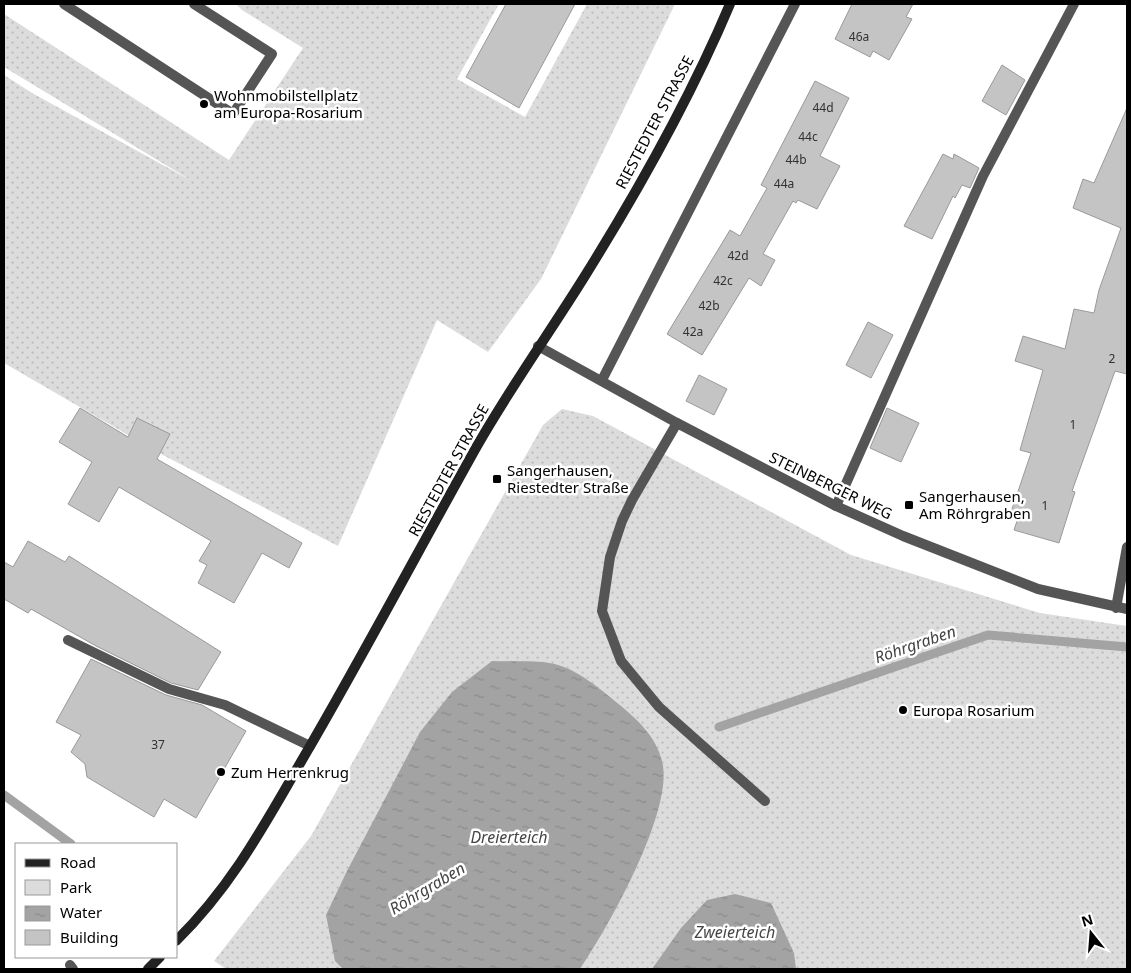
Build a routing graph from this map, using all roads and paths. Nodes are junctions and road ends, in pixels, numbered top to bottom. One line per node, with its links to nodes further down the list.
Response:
1 (64, 4): 5 (street)
2 (730, 4): 6 (main road, RIESTEDTER STRASSE)
3 (795, 4): 7 (street)
4 (1074, 4): 9 (street)
5 (199, 5)
6 (538, 346): 7 (street, STEINBERGER WEG); 14 (main road, RIESTEDTER STRASSE)
7 (602, 380): 8 (street, STEINBERGER WEG)
8 (677, 423): 9 (street, STEINBERGER WEG); 15 (street)
9 (836, 506): 11 (street, STEINBERGER WEG)
10 (1127, 547): 11 (street)
11 (1116, 608): 12 (street, STEINBERGER WEG)
12 (1127, 609)
13 (68, 640): 14 (street)
14 (310, 746): 16 (main road, RIESTEDTER STRASSE)
15 (765, 801)
16 (178, 939)
17 (159, 958): 18 (main road)
18 (148, 969)

